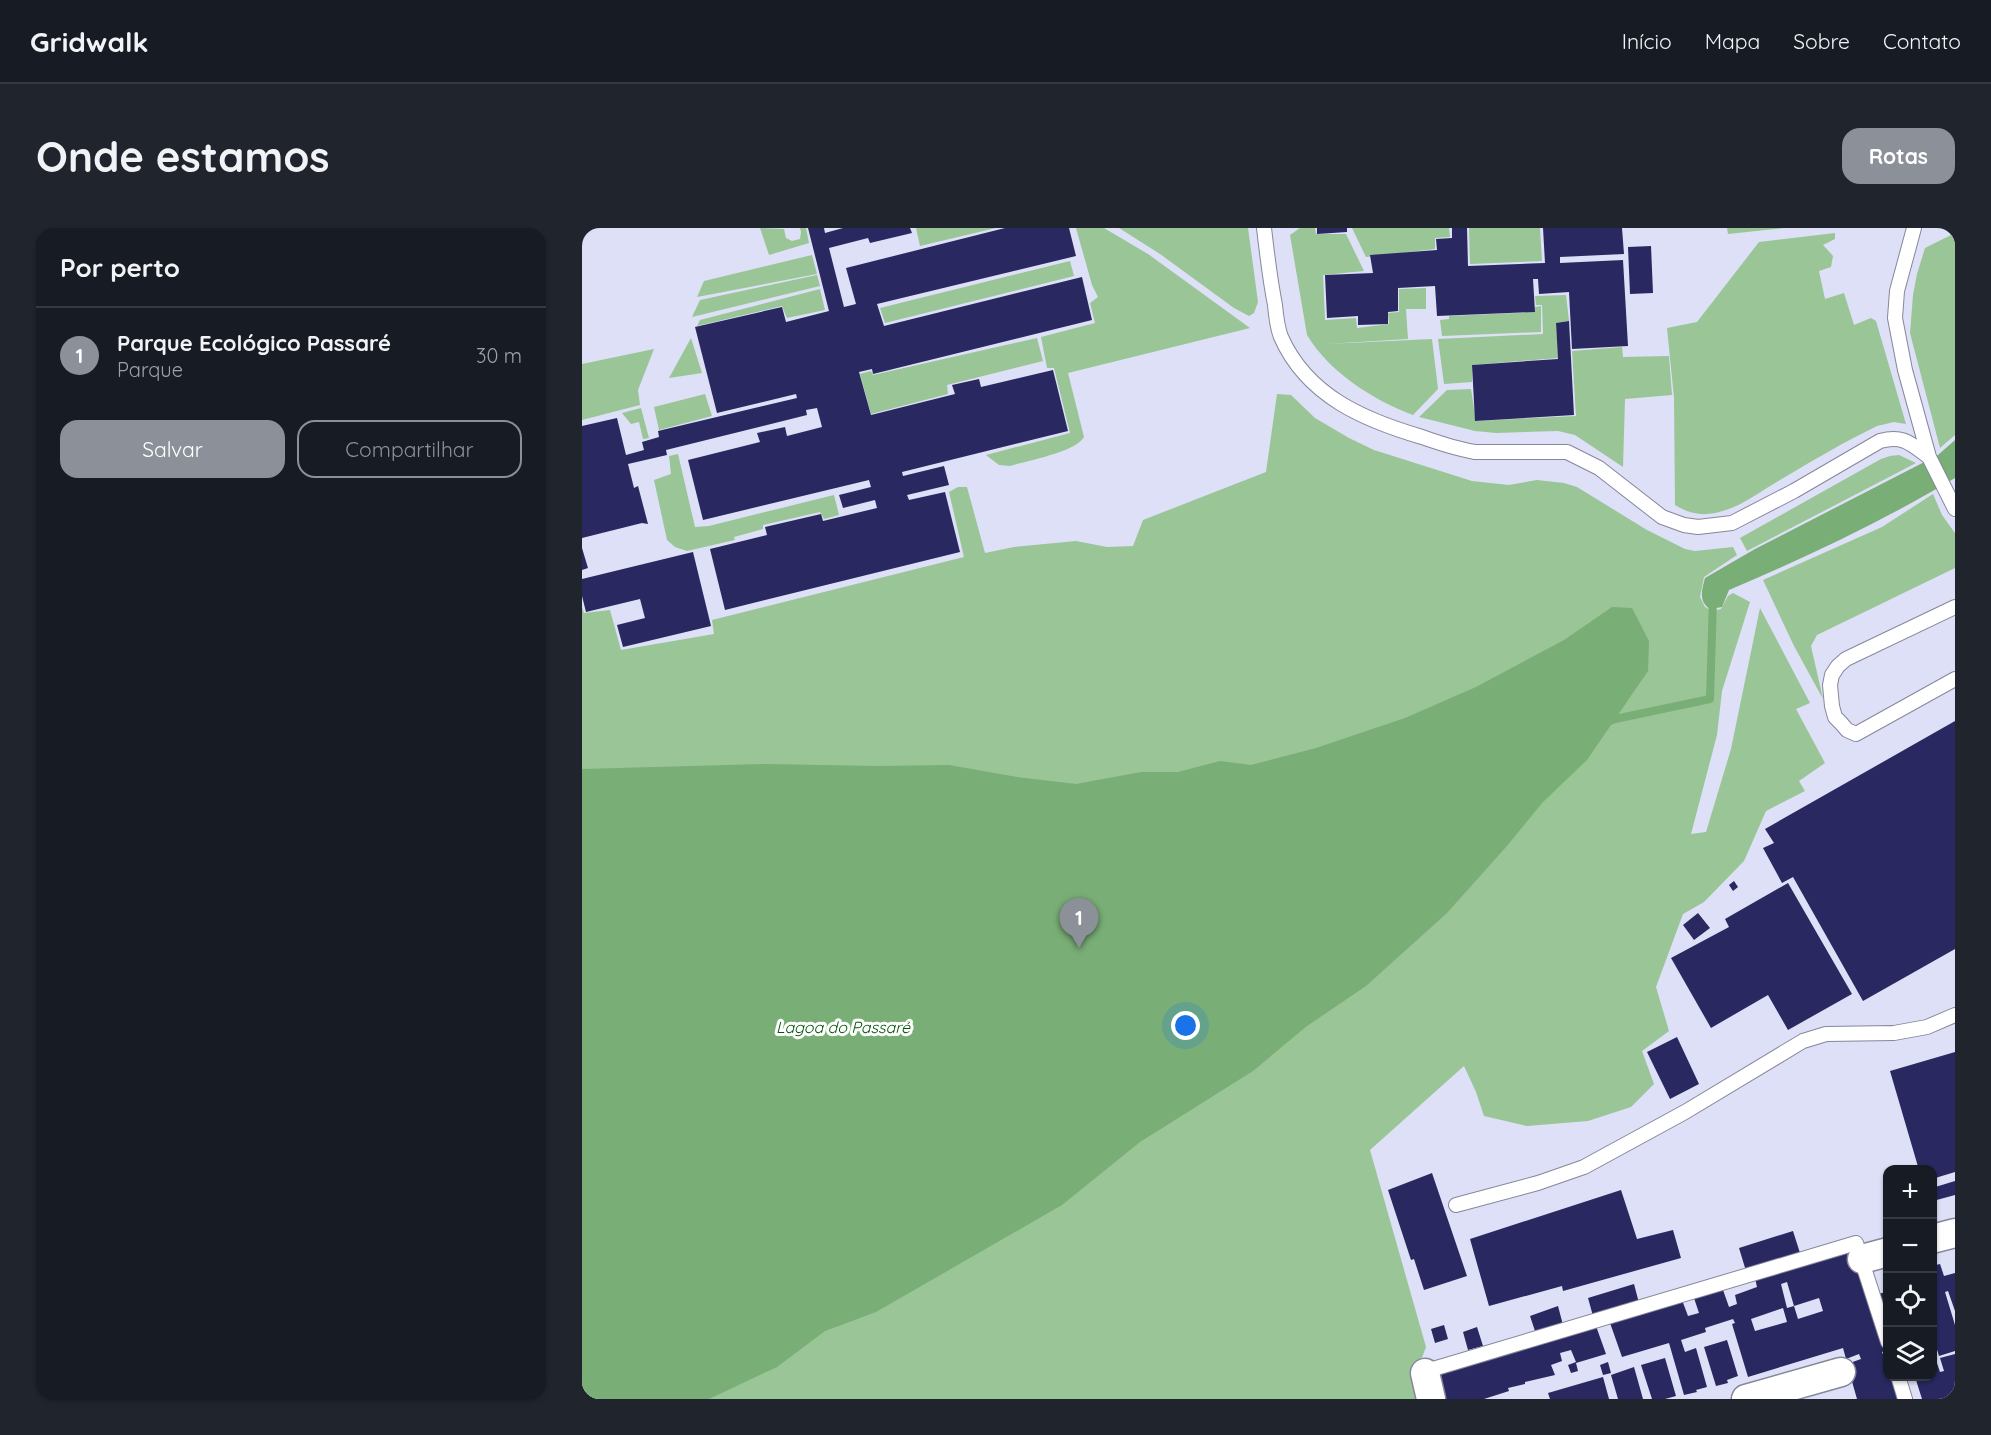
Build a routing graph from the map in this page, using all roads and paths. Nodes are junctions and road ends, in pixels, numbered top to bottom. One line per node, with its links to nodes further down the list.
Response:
1 (1264, 228): 3 (lane)
2 (1914, 228): 3 (lane)
3 (1929, 456): 4 (lane)
4 (1955, 508)
5 (1955, 608): 6 (lane)
6 (1955, 679)
7 (1955, 1015): 8 (lane)
8 (1456, 1205)
9 (1955, 1233): 10 (street)
10 (1937, 1238)
11 (1875, 1255): 12 (lane); 15 (lane)
12 (1885, 1327)
13 (1841, 1372): 16 (street)
14 (1899, 1381): 17 (lane)
15 (1428, 1386)
16 (1746, 1399)
17 (1905, 1399)

